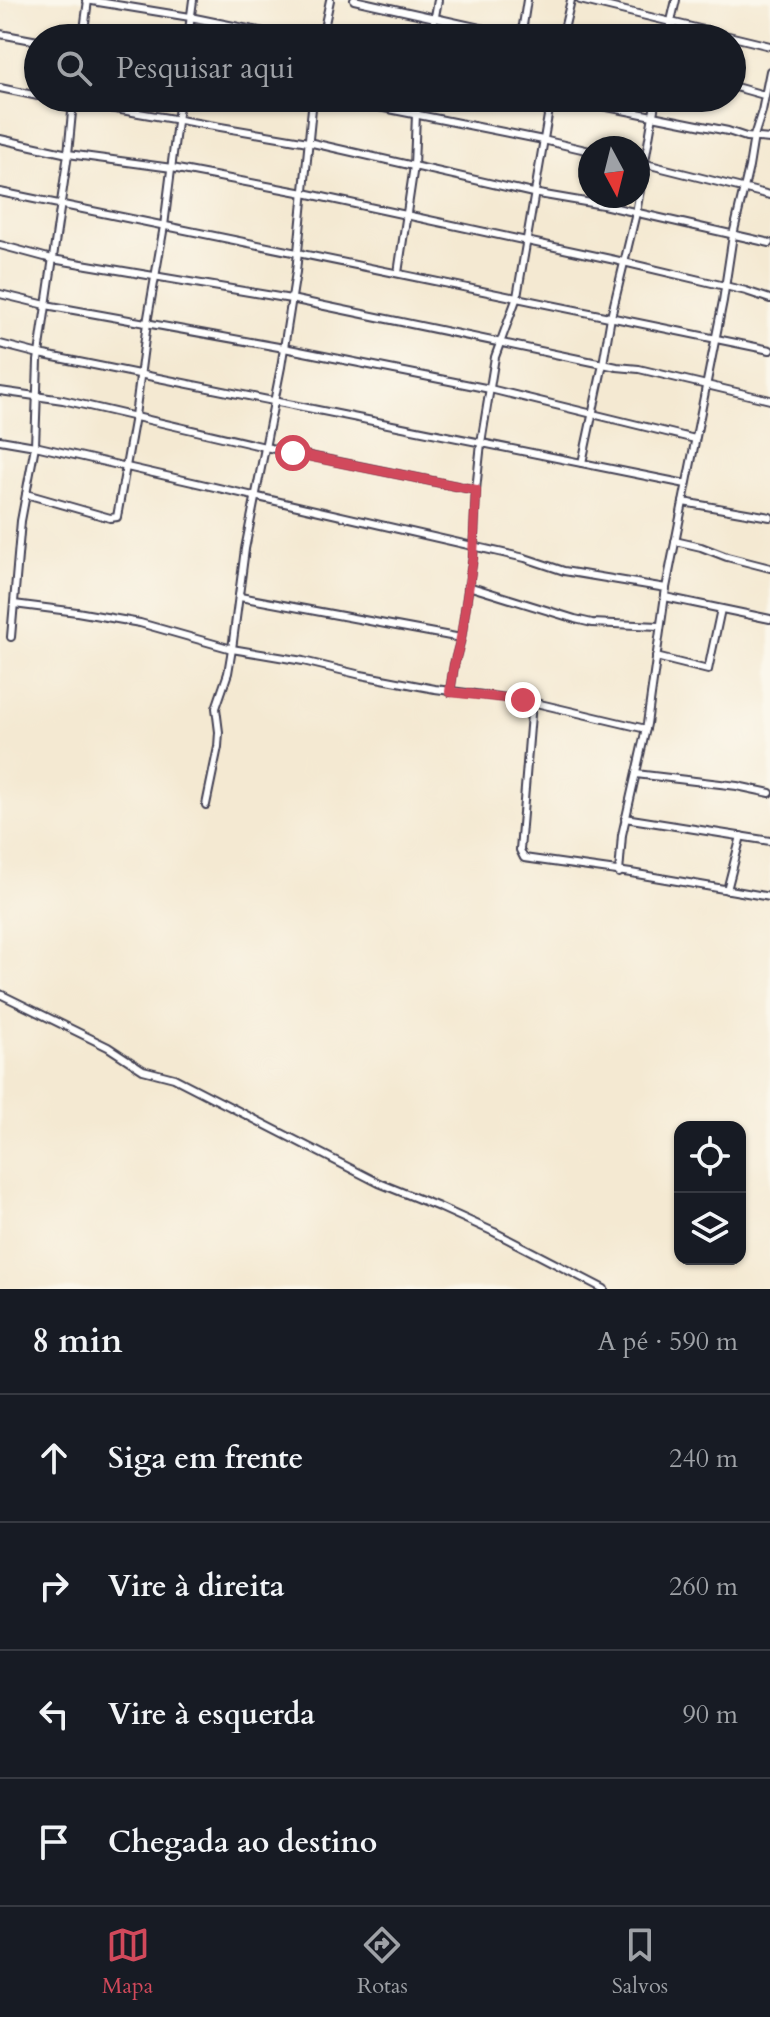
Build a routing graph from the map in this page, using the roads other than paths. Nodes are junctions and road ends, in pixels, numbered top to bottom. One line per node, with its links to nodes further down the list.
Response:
1 (87, 0): 10 (street); 13 (street)
2 (193, 0): 10 (street)
3 (330, 0): 16 (street)
4 (354, 0): 11 (street)
5 (438, 0): 11 (street)
6 (527, 0): 19 (street)
7 (571, 0): 20 (street)
8 (580, 0): 12 (street)
9 (676, 0): 12 (street)
10 (190, 17): 14 (street); 15 (street)
11 (434, 18): 17 (street); 18 (street)
12 (671, 22): 21 (street)
13 (84, 24)
14 (189, 24)
15 (224, 24)
16 (325, 24)
17 (433, 24)
18 (461, 24)
19 (524, 24)
20 (565, 24)
21 (679, 24)
22 (0, 34): 23 (street)
23 (24, 38)
24 (746, 40): 25 (street)
25 (770, 46)
26 (770, 71): 30 (street)
27 (0, 88): 29 (street)
28 (746, 91): 30 (street)
29 (24, 93)
30 (766, 98): 43 (street)
31 (72, 112): 49 (street)
32 (132, 112): 41 (street)
33 (178, 112): 41 (street)
34 (311, 112): 47 (street)
35 (406, 112): 39 (street)
36 (548, 112): 46 (street)
37 (628, 112): 40 (street)
38 (653, 112): 40 (street)
39 (416, 114): 46 (street); 51 (street)
40 (652, 117): 42 (street); 43 (street)
41 (177, 121): 47 (street); 52 (street)
42 (648, 136)
43 (754, 136): 45 (street); 53 (street)
44 (0, 139): 49 (street)
45 (770, 139)
46 (543, 140): 48 (street); 56 (street)
47 (308, 142): 51 (street); 55 (street)
48 (578, 148)
49 (68, 154): 52 (street); 58 (street)
50 (650, 165): 53 (street)
51 (414, 166): 56 (street); 61 (street)
52 (172, 168): 55 (street); 62 (street)
53 (744, 188): 57 (street); 63 (street)
54 (0, 192): 58 (street)
55 (304, 193): 61 (street); 67 (street)
56 (533, 193): 60 (street); 64 (street)
57 (770, 195)
58 (60, 204): 62 (street); 68 (street)
59 (637, 208): 60 (street)
60 (636, 213): 63 (street); 69 (street)
61 (407, 216): 64 (street); 70 (street)
62 (164, 226): 67 (street); 71 (street)
63 (733, 235): 65 (street); 72 (street)
64 (525, 242): 69 (street); 74 (street)
65 (770, 243)
66 (0, 245): 68 (street)
67 (298, 253): 70 (street); 75 (street)
68 (52, 259): 71 (street); 77 (street)
69 (625, 263): 72 (street); 78 (street)
70 (398, 273): 74 (street)
71 (155, 276): 75 (street); 79 (street)
72 (724, 286): 76 (street); 80 (street)
73 (0, 294): 77 (street)
74 (517, 297): 78 (street); 81 (street)
75 (291, 299): 81 (street); 83 (street)
76 (770, 299)
77 (46, 305): 79 (street); 85 (street)
78 (611, 317): 80 (street); 86 (street)
79 (147, 323): 83 (street); 87 (street)
80 (716, 338): 84 (street); 88 (street)
81 (500, 343): 86 (street); 89 (street)
82 (0, 344): 85 (street)
83 (284, 348): 89 (street); 93 (street)
84 (770, 350)
85 (39, 354): 87 (street); 91 (street)
86 (603, 364): 88 (street); 94 (street)
87 (140, 374): 93 (street); 95 (street)
88 (707, 384): 92 (street); 96 (street)
89 (490, 389): 94 (street); 98 (street)
90 (0, 391): 91 (street)
91 (36, 396): 95 (street); 99 (street)
92 (770, 400)
93 (273, 401): 98 (street); 100 (street)
94 (592, 413): 96 (street); 101 (street)
95 (135, 416): 100 (street); 102 (street)
96 (695, 439): 103 (street)
97 (0, 440): 99 (street)
98 (481, 443): 101 (street); 104 (street)
99 (35, 446): 102 (street); 105 (street)
100 (265, 447): 104 (street); 106 (street)
101 (582, 463): 103 (street)
102 (125, 467): 105 (street); 106 (street)
103 (686, 484): 107 (street)
104 (476, 490): 110 (street)
105 (26, 494): 116 (street)
106 (254, 497): 110 (street); 114 (street)
107 (683, 502): 108 (street); 109 (street)
108 (770, 517)
109 (675, 541): 111 (street); 113 (street)
110 (474, 547): 112 (street); 113 (street)
111 (770, 568)
112 (468, 586): 119 (street); 121 (street)
113 (666, 588): 115 (street)
114 (240, 597): 121 (street); 122 (street)
115 (665, 597): 117 (street); 119 (street)
116 (14, 604): 120 (street); 122 (street)
117 (721, 609): 118 (street); 123 (street)
118 (770, 619)
119 (659, 626): 123 (street)
120 (11, 637)
121 (461, 638): 124 (street)
122 (232, 649): 124 (street); 129 (street)
123 (656, 657): 126 (street)
124 (450, 692): 125 (street)
125 (532, 702): 126 (street); 133 (street)
126 (646, 729): 127 (street)
127 (636, 774): 128 (street); 130 (street)
128 (770, 793)
129 (206, 805)
130 (625, 818): 131 (street); 133 (street)
131 (741, 836): 132 (street); 134 (street)
132 (770, 841)
133 (619, 873): 134 (street)
134 (727, 890): 135 (street)
135 (770, 897)
136 (0, 994): 137 (street)
137 (604, 1289)

